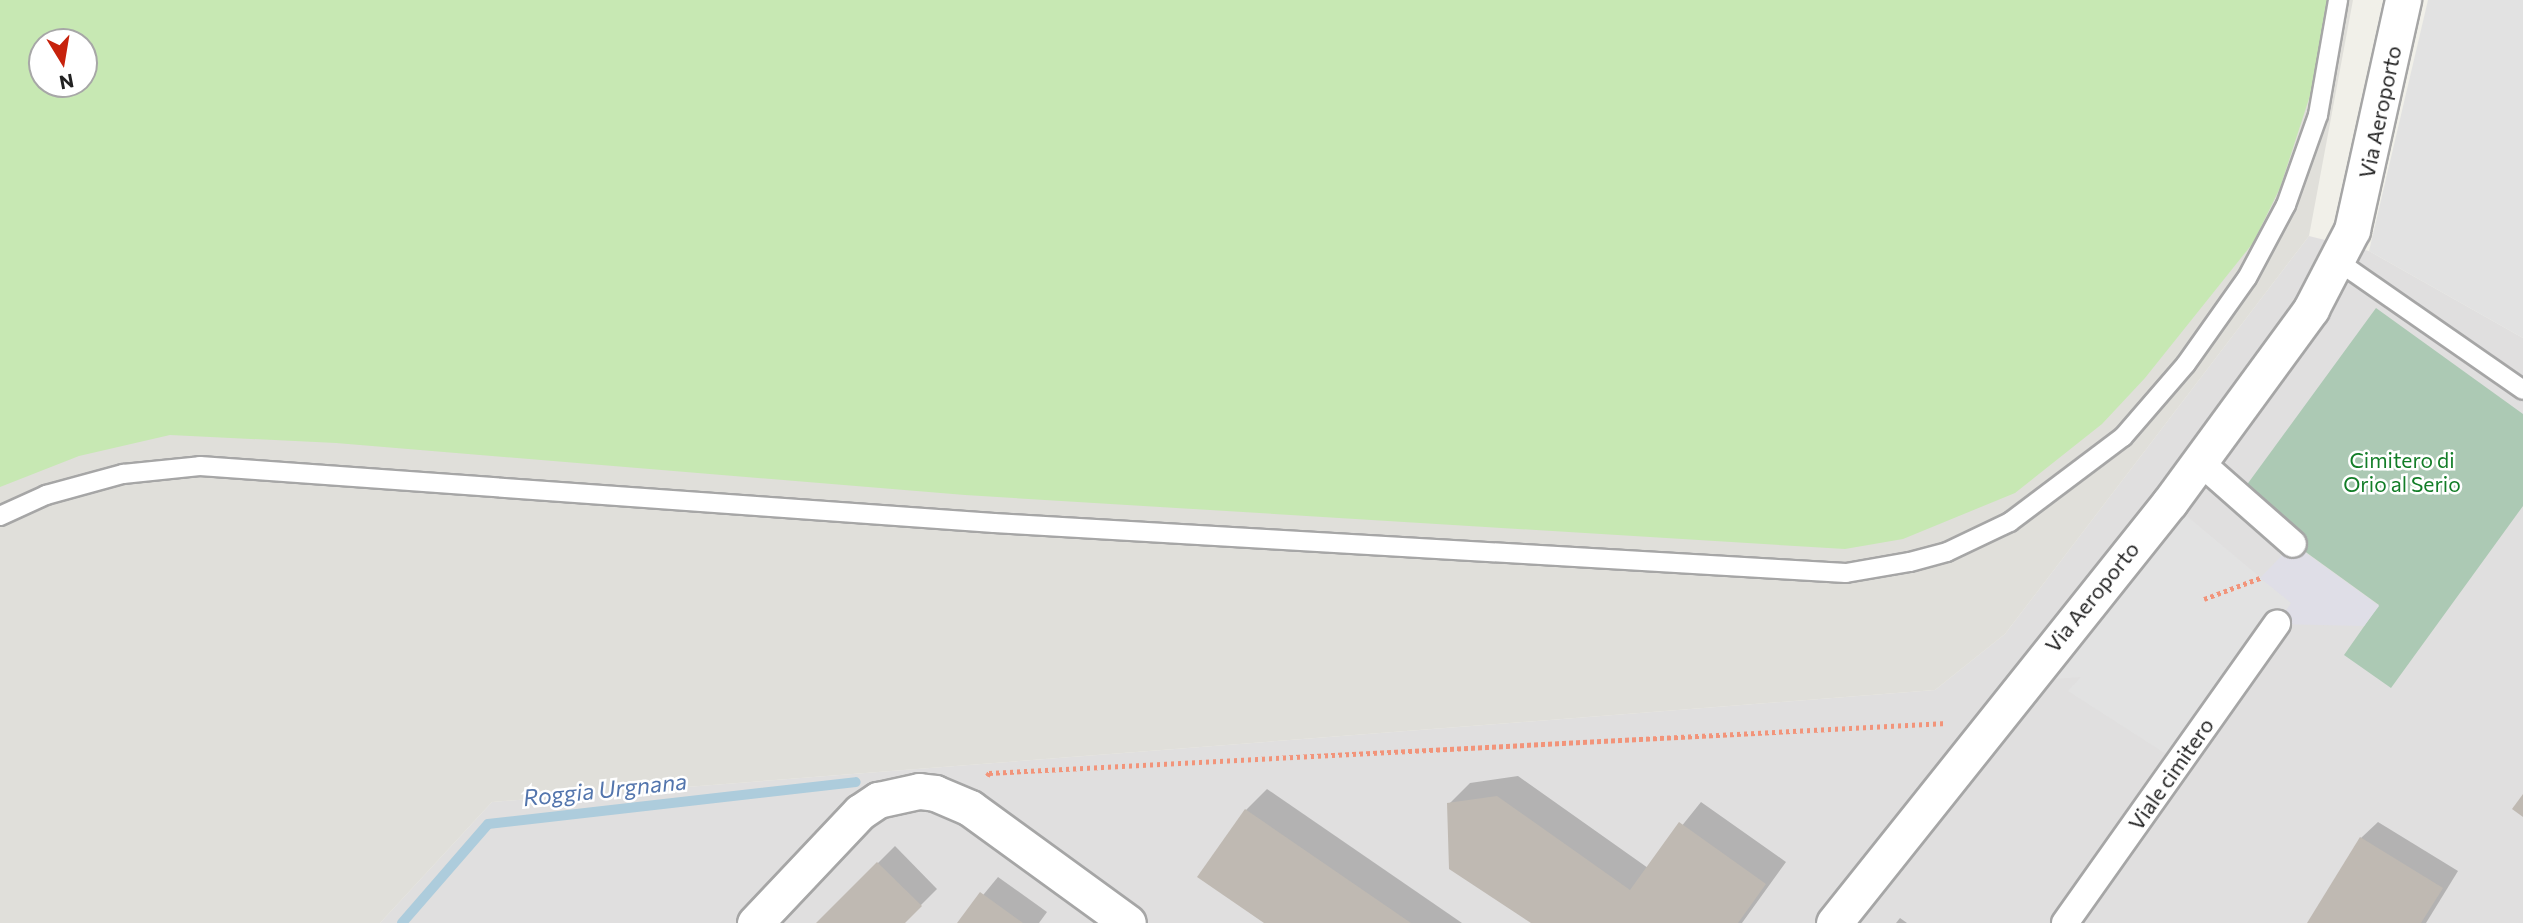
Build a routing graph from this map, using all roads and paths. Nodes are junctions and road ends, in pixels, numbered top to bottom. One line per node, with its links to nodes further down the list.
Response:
1 (2337, 0): 6 (lane)
2 (2403, 0): 3 (street, Via Aeroporto)
3 (2339, 262): 4 (lane); 5 (street, Via Aeroporto)
4 (2523, 390)
5 (2199, 461): 7 (street); 13 (street, Via Aeroporto)
6 (0, 516)
7 (2293, 544)
8 (2260, 579): 9 (path)
9 (2204, 599)
10 (2277, 624): 14 (street, Viale cimitero)
11 (1127, 922): 12 (street)
12 (755, 923)
13 (1834, 923)
14 (2064, 923)

